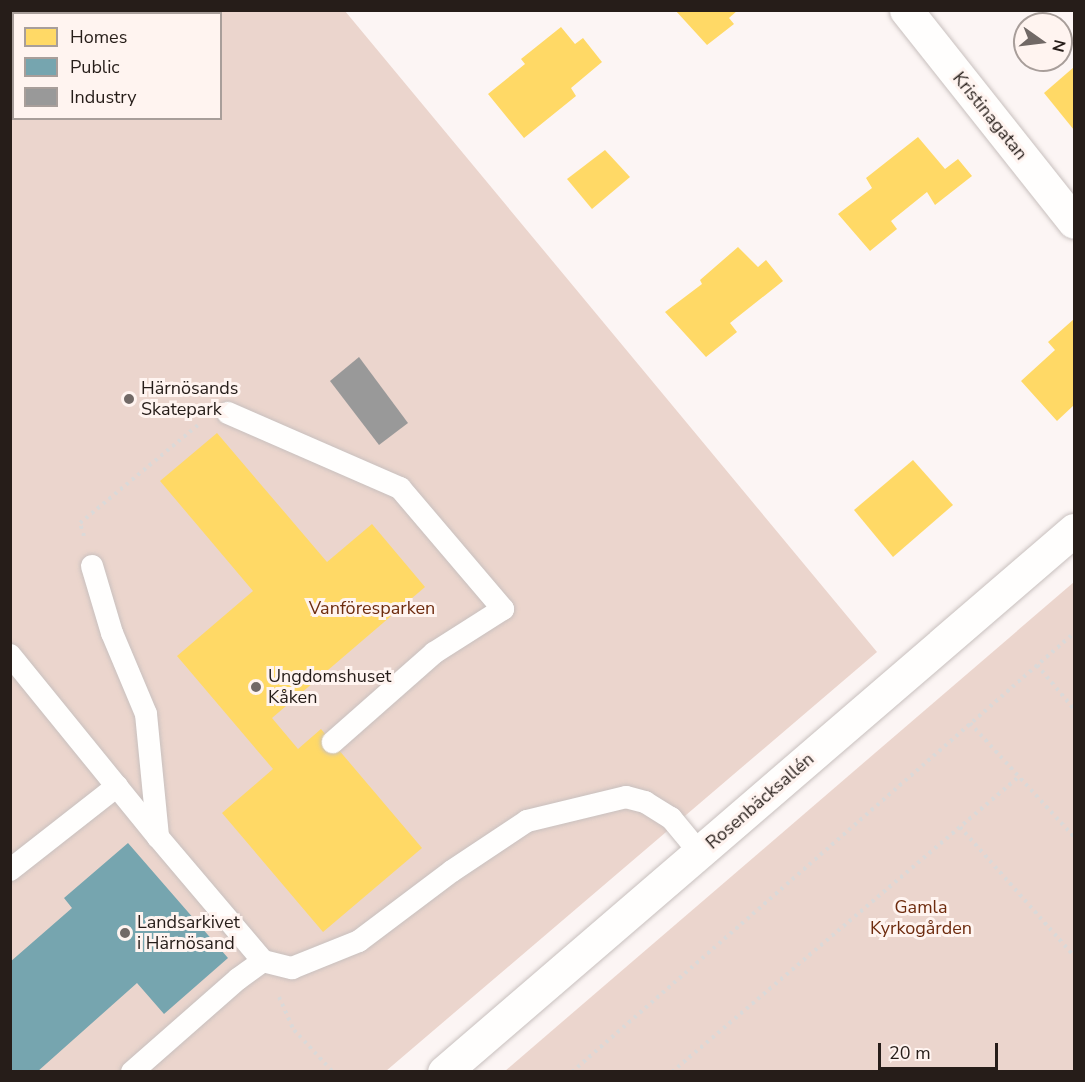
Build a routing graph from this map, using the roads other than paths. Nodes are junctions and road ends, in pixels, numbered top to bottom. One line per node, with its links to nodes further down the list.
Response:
1 (906, 10): 2 (street, Kristinagatan)
2 (1074, 222)
3 (228, 413): 7 (lane)
4 (1074, 530): 10 (street, Rosenbäcksallén)
5 (92, 566): 9 (lane)
6 (10, 655): 8 (lane)
7 (333, 742)
8 (117, 786): 9 (lane); 11 (lane)
9 (158, 837): 12 (lane)
10 (700, 853): 12 (lane); 14 (street, Rosenbäcksallén)
11 (10, 870)
12 (263, 961): 13 (lane)
13 (132, 1071)
14 (444, 1071)

